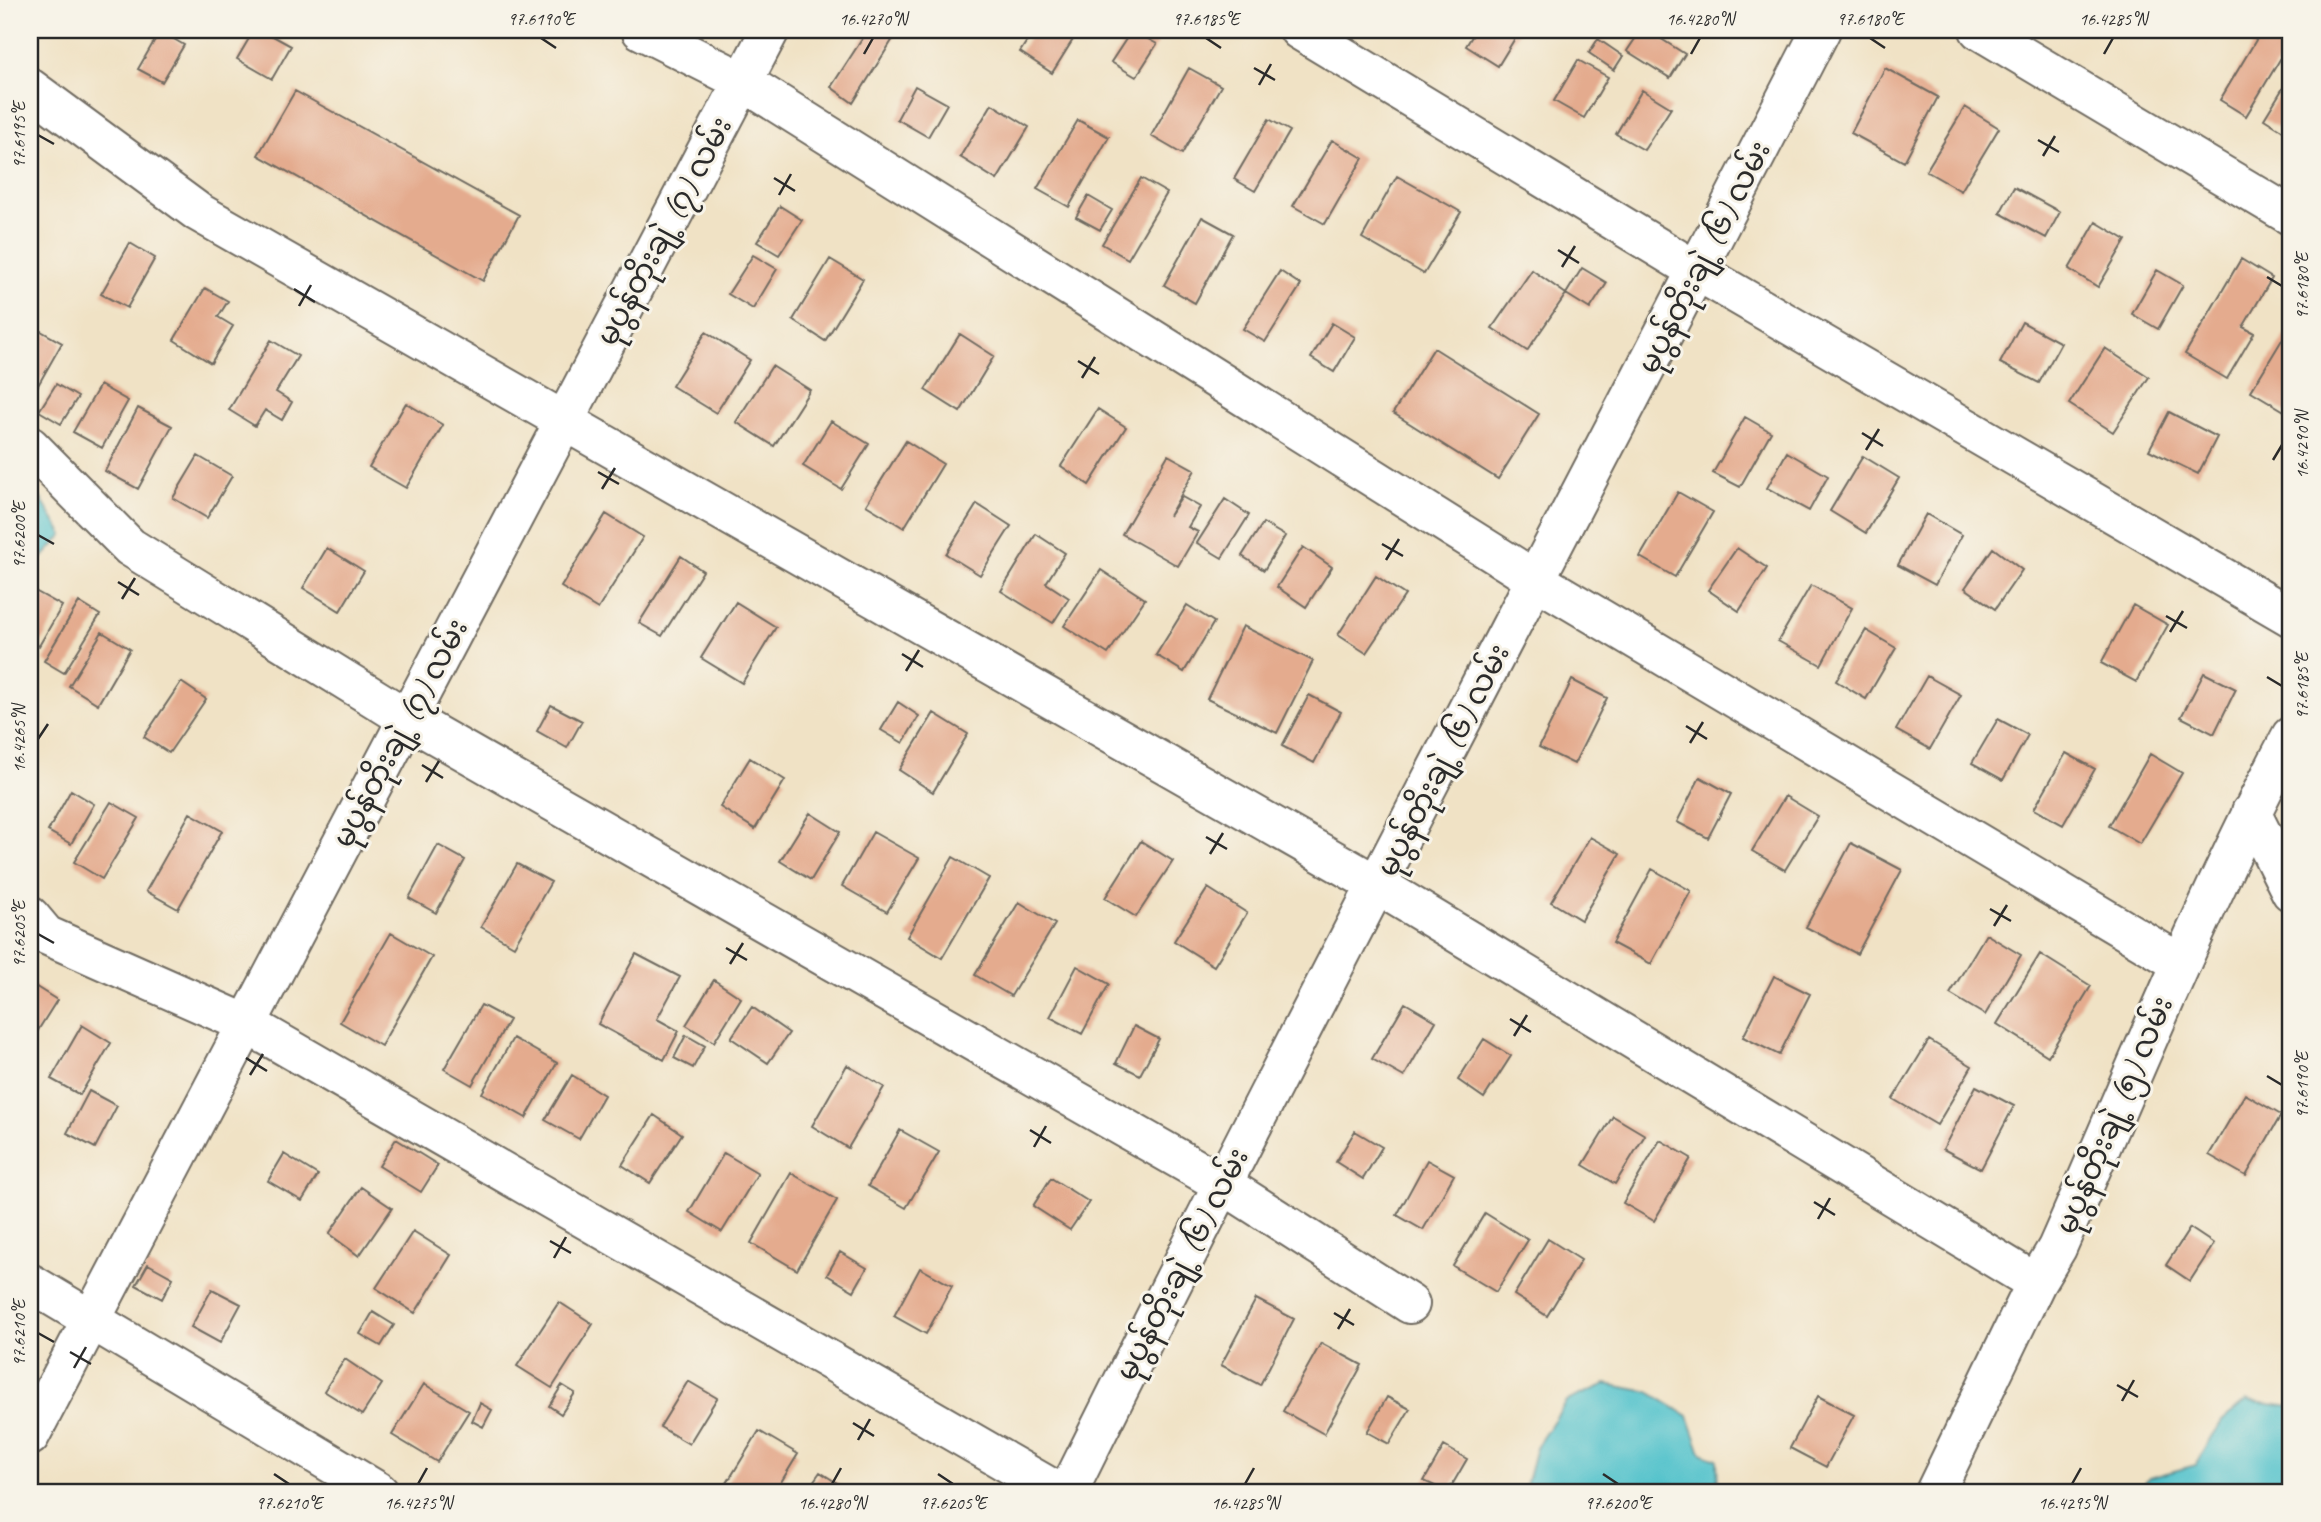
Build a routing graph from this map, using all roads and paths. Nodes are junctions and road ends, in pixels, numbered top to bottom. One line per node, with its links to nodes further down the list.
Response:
1 (641, 30): 6 (street)
2 (770, 30): 6 (street, မုပွန်တိုးချဲ့ (၇) လမ်း)
3 (1299, 30): 9 (street)
4 (1821, 30): 9 (street, မုပွန်တိုးချဲ့ (၆) လမ်း)
5 (1979, 30): 8 (street)
6 (742, 81): 10 (street, မုပွန်တိုးချဲ့ (၇) လမ်း); 12 (street)
7 (30, 88): 10 (street)
8 (2291, 216)
9 (1697, 271): 12 (street, မုပွန်တိုးချဲ့ (၆) လမ်း); 13 (street)
10 (563, 423): 14 (street, မုပွန်တိုးချဲ့ (၇) လမ်း); 17 (street)
11 (30, 446): 14 (street)
12 (1536, 580): 17 (street, မုပွန်တိုးချဲ့ (၆) လမ်း); 20 (street)
13 (2291, 617)
14 (408, 719): 21 (street, မုပွန်တိုးချဲ့ (၇) လမ်း); 22 (street)
15 (2291, 736): 16 (street, မုပွန်တိုးချဲ့ (၅) လမ်း)
16 (2250, 812): 18 (street); 20 (street, မုပွန်တိုးချဲ့ (၅) လမ်း)
17 (1379, 886): 22 (street, မုပွန်တိုးချဲ့ (၆) လမ်း); 24 (street)
18 (2291, 892)
19 (30, 916): 21 (street)
20 (2180, 963): 24 (street, မုပွန်တိုးချဲ့ (၅) လမ်း)
21 (247, 1024): 26 (street, မုပွန်တိုးချဲ့ (၇) လမ်း); 29 (street)
22 (1221, 1183): 25 (street); 30 (street, မုပွန်တိုးချဲ့ (၆) လမ်း)
23 (30, 1283): 26 (street)
24 (2036, 1283): 31 (street, မုပွန်တိုးချဲ့ (၅) လမ်း)
25 (1410, 1304)
26 (92, 1319): 27 (street, မုပွန်တိုးချဲ့ (၇) လမ်း); 28 (street)
27 (30, 1436)
28 (379, 1492)
29 (1058, 1492)
30 (1068, 1492)
31 (1935, 1492)

